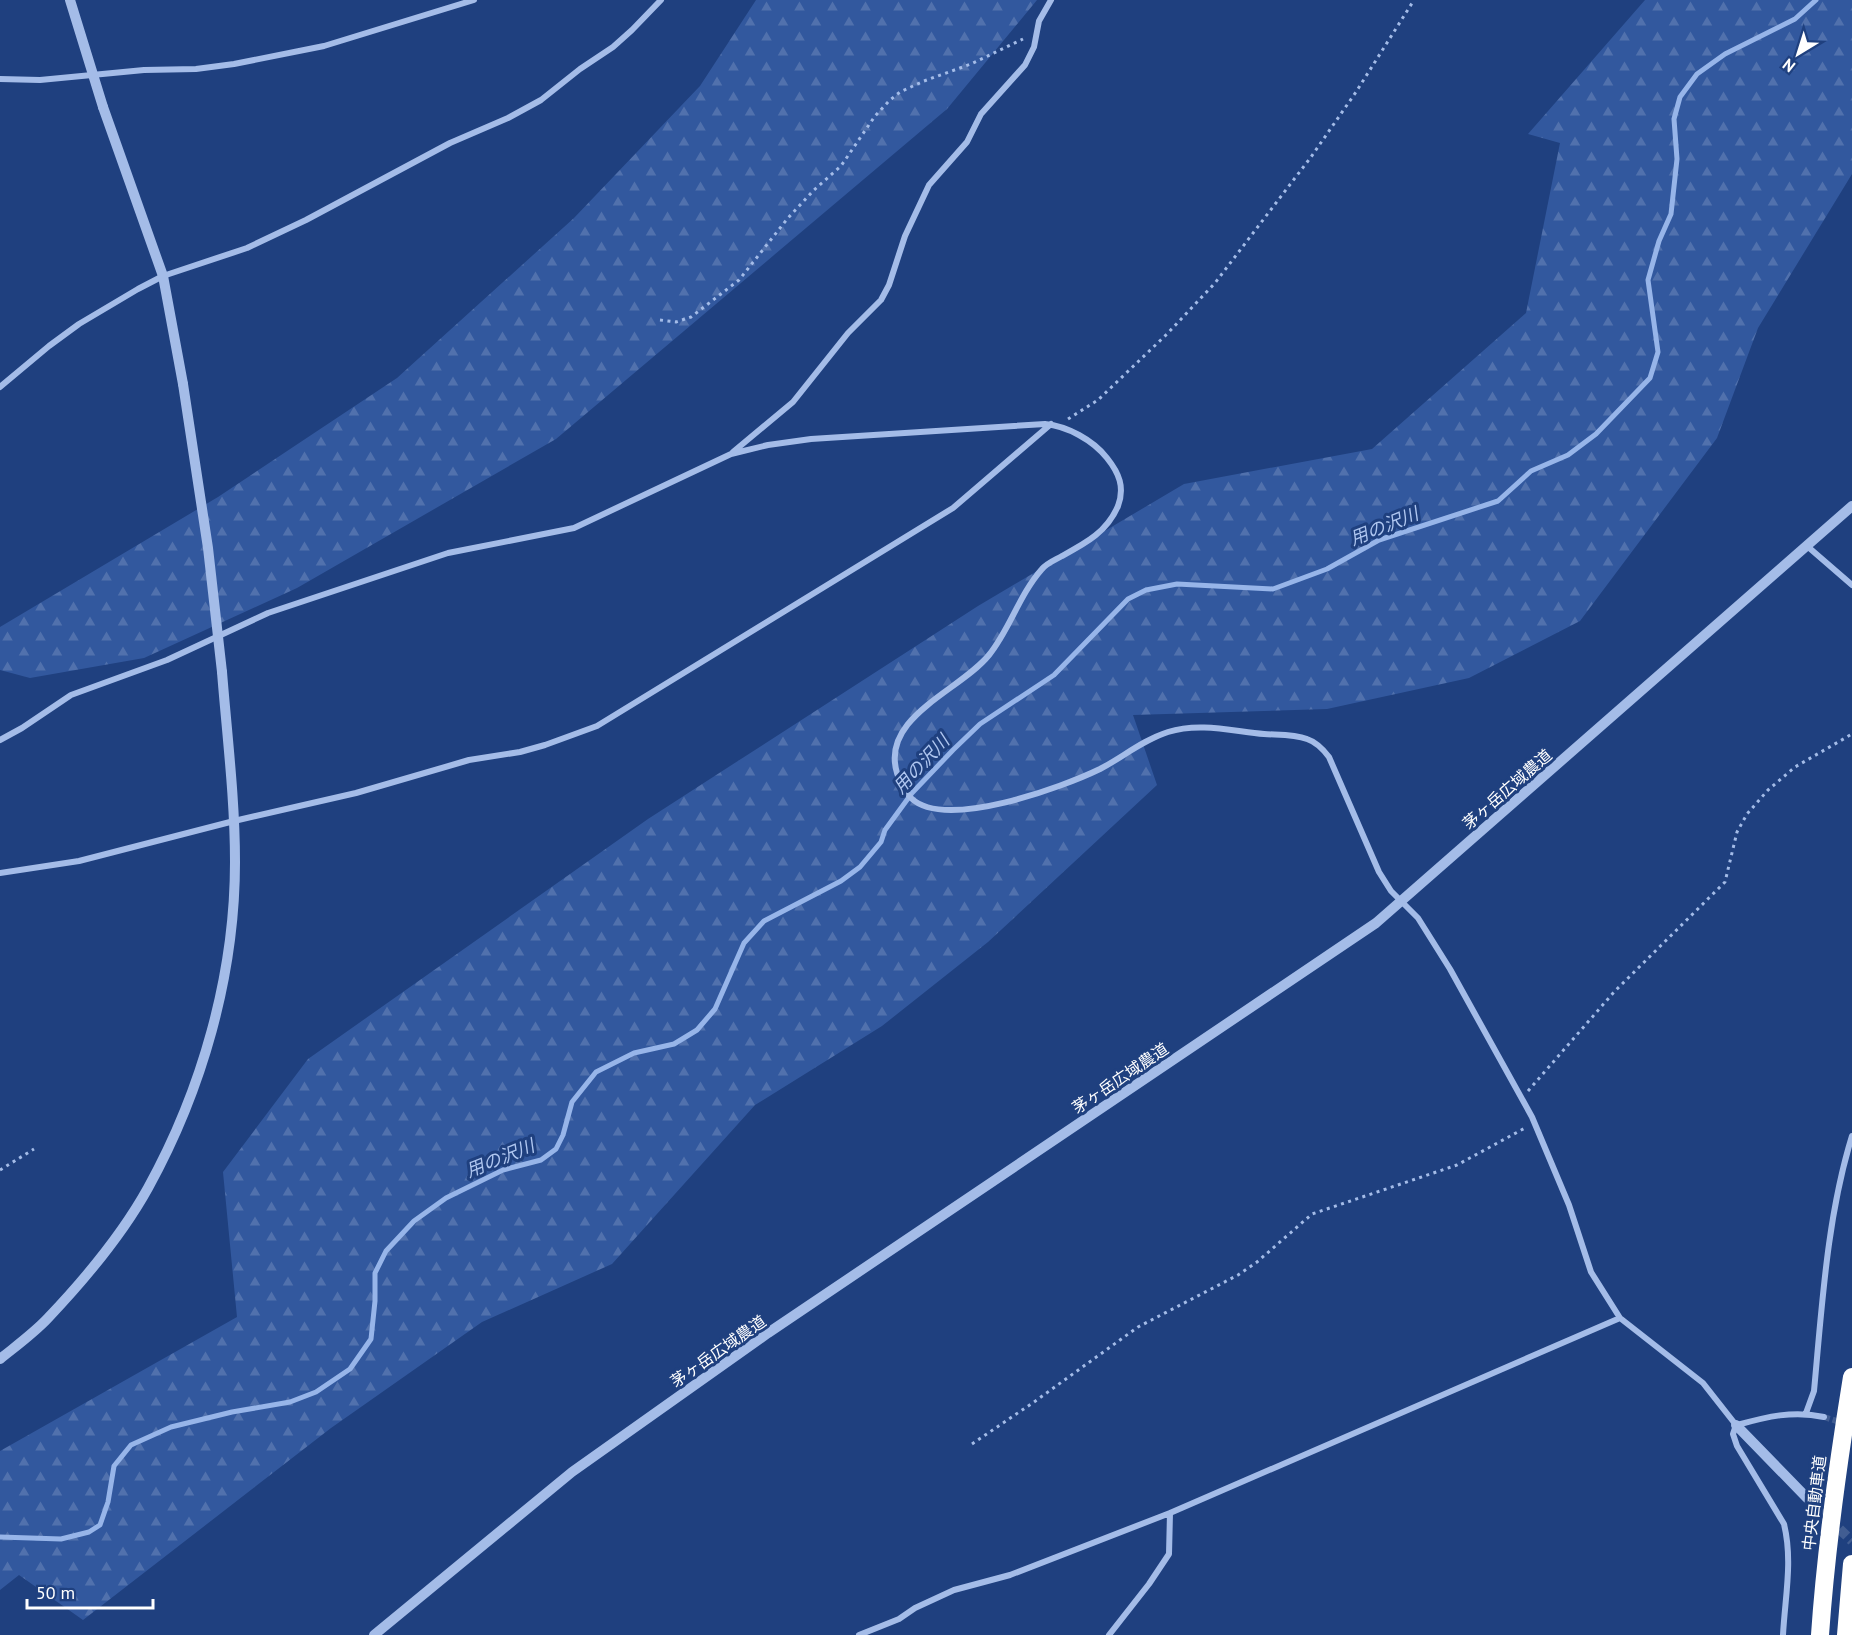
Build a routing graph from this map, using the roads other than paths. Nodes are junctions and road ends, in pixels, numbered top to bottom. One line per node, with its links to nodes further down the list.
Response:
1 (70, 0): 6 (street, bridge)
2 (474, 0): 5 (street)
3 (661, 0): 6 (street)
4 (1051, 0): 9 (street)
5 (0, 79)
6 (163, 276): 7 (street); 14 (street, bridge)
7 (0, 387)
8 (1051, 424): 9 (street); 14 (street); 16 (street)
9 (731, 454): 13 (street)
10 (1852, 506): 11 (street, 茅ヶ岳広域農道)
11 (1807, 546): 12 (street); 16 (street, 茅ヶ岳広域農道)
12 (1852, 585)
13 (0, 740)
14 (234, 821): 15 (street); 20 (street)
15 (0, 873)
16 (1403, 902): 19 (street); 28 (street, 茅ヶ岳広域農道)
17 (1852, 1136): 18 (street)
18 (1849, 1159): 22 (street)
19 (1620, 1318): 24 (street); 26 (street)
20 (0, 1359)
21 (1852, 1377): 32 (highway, 中央自動車道)
22 (1806, 1413): 23 (street); 24 (street)
23 (1824, 1417)
24 (1736, 1425): 25 (street); 31 (street)
25 (1807, 1498)
26 (1170, 1513): 29 (street); 30 (street)
27 (1852, 1564): 33 (highway)
28 (374, 1635)
29 (859, 1635)
30 (1109, 1635)
31 (1783, 1635)
32 (1820, 1635)
33 (1846, 1635)

